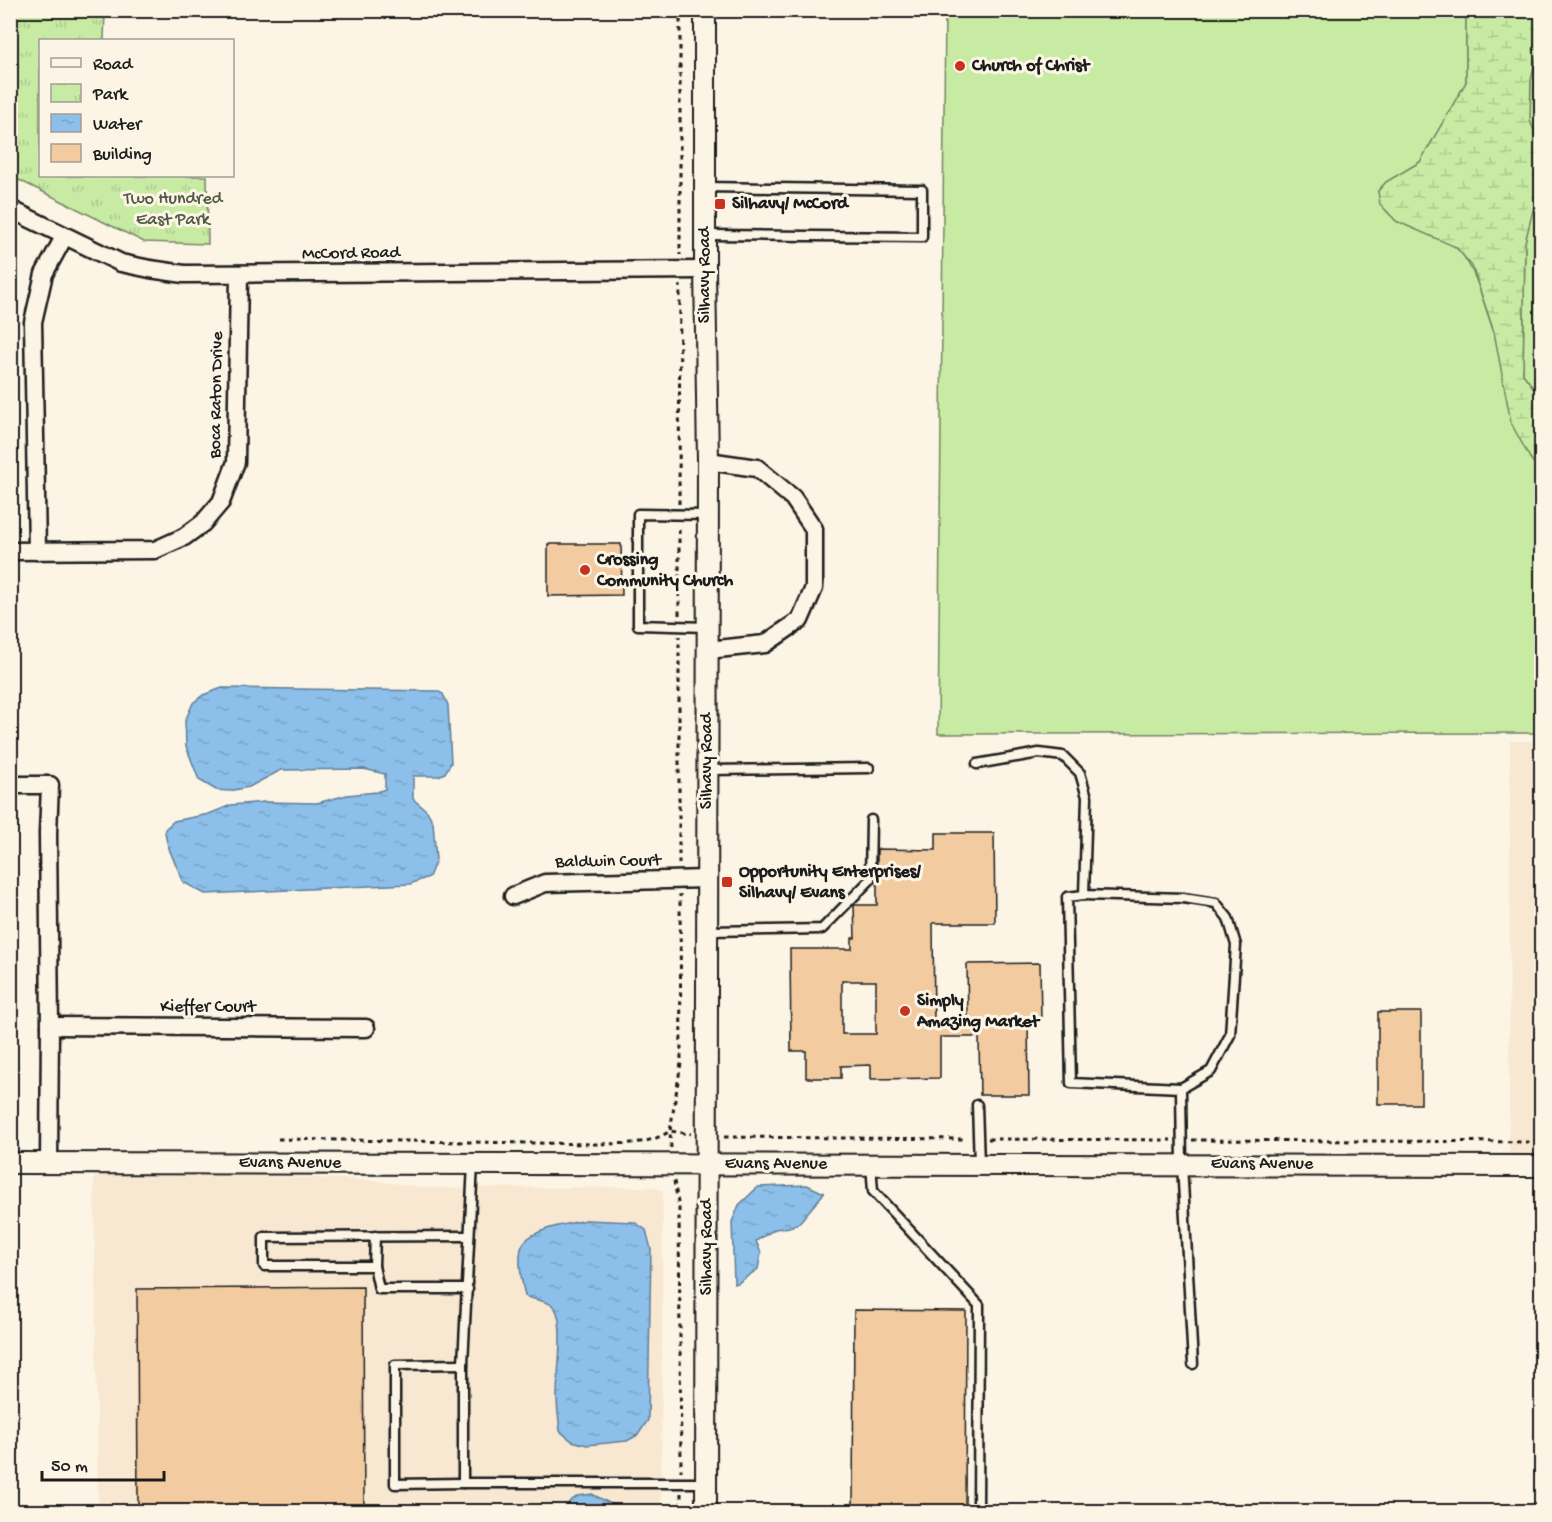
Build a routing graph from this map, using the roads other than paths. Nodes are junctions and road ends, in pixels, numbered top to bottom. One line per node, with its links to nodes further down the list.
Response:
1 (705, 10): 2 (street, Silhavy Road)
2 (705, 187): 4 (street, Silhavy Road); 4 (lane)
3 (10, 209): 5 (street, McCord Road)
4 (705, 235): 6 (street, Silhavy Road)
5 (64, 237): 7 (street, McCord Road); 11 (street)
6 (705, 270): 7 (street, McCord Road); 8 (street, Silhavy Road)
7 (239, 275): 11 (street, Boca Raton Drive)
8 (708, 461): 9 (street, Silhavy Road); 13 (street)
9 (708, 515): 12 (street, Silhavy Road); 12 (lane)
10 (10, 551): 11 (street, Boca Raton Drive)
11 (37, 551)
12 (708, 627): 13 (street, Silhavy Road)
13 (708, 650): 16 (street, Silhavy Road)
14 (977, 764): 21 (lane)
15 (869, 768): 16 (lane)
16 (707, 770): 19 (street, Silhavy Road)
17 (10, 785): 23 (street)
18 (871, 820): 22 (lane)
19 (707, 879): 20 (street, Baldwin Court); 22 (street, Silhavy Road)
20 (513, 896)
21 (1084, 896): 25 (lane); 25 (lane)
22 (707, 931): 30 (street, Silhavy Road)
23 (50, 1026): 24 (street, Kieffer Court); 28 (street)
24 (366, 1028)
25 (1180, 1088): 33 (lane)
26 (977, 1105): 32 (lane)
27 (10, 1163): 28 (street, Evans Avenue)
28 (49, 1163): 29 (street, Evans Avenue)
29 (473, 1164): 30 (street, Evans Avenue); 36 (lane)
30 (708, 1164): 31 (street, Evans Avenue); 42 (street, Silhavy Road)
31 (871, 1164): 32 (street, Evans Avenue); 44 (lane)
32 (979, 1164): 33 (street, Evans Avenue)
33 (1182, 1164): 34 (street, Evans Avenue); 40 (lane)
34 (1542, 1166)
35 (375, 1236): 36 (lane); 37 (lane); 37 (lane)
36 (469, 1236): 38 (lane)
37 (374, 1266): 38 (lane)
38 (468, 1289): 39 (lane)
39 (463, 1364): 41 (lane); 41 (lane)
40 (1193, 1364)
41 (463, 1483): 42 (lane)
42 (706, 1483): 43 (street, Silhavy Road)
43 (706, 1512)
44 (978, 1512)

